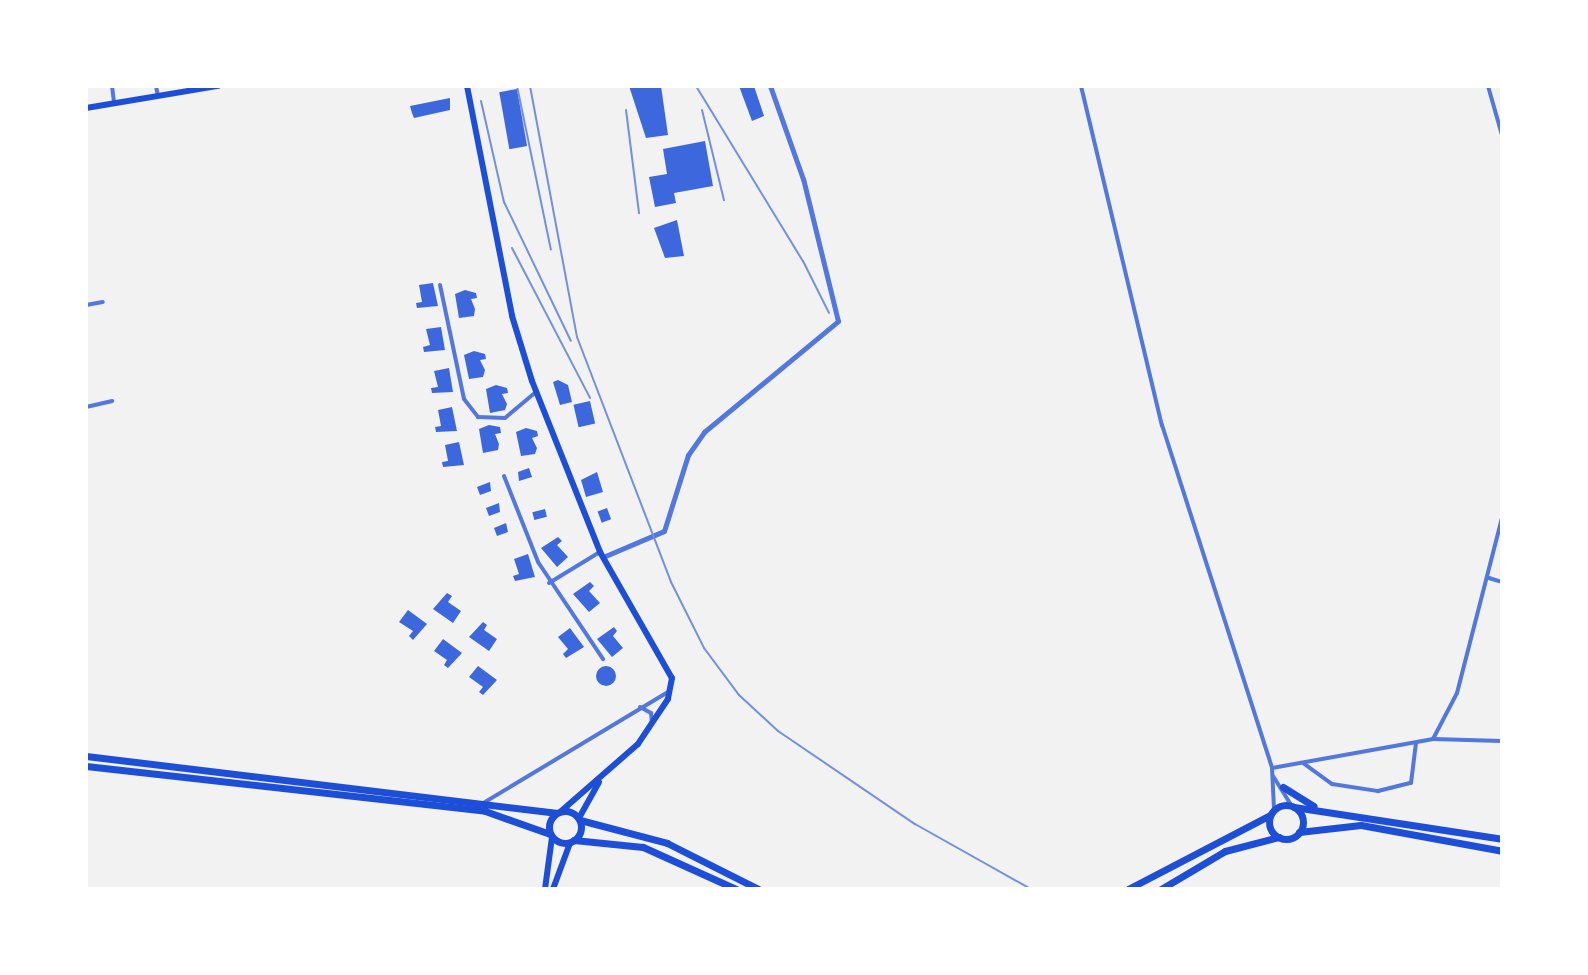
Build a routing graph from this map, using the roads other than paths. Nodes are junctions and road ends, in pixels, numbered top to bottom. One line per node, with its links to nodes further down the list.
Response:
1 (112, 86): 10 (street)
2 (156, 86): 9 (street)
3 (218, 86): 8 (main road)
4 (467, 86): 16 (main road)
5 (770, 86): 21 (street)
6 (1081, 86): 35 (street)
7 (1488, 86): 12 (street)
8 (200, 88): 9 (main road)
9 (158, 96): 10 (main road)
10 (114, 103): 11 (main road)
11 (86, 108)
12 (1502, 135)
13 (440, 285): 16 (street)
14 (103, 302): 15 (street)
15 (86, 305)
16 (536, 392): 21 (main road)
17 (112, 401): 18 (street)
18 (86, 407)
19 (504, 476): 24 (street)
20 (1502, 518): 22 (street)
21 (601, 555): 24 (street); 26 (main road)
22 (1489, 578): 23 (street); 29 (street)
23 (1502, 582)
24 (549, 583): 25 (street)
25 (603, 659)
26 (671, 690): 27 (street); 28 (main road)
27 (640, 707): 28 (street); 39 (street)
28 (652, 725): 37 (main road)
29 (1433, 739): 30 (street); 31 (street)
30 (1502, 741)
31 (1416, 743): 33 (street); 33 (street)
32 (86, 756): 39 (highway)
33 (1303, 763): 35 (street)
34 (86, 766): 46 (highway)
35 (1272, 768): 36 (street)
36 (1273, 776): 38 (street); 43 (street)
37 (601, 778): 42 (main road); 44 (main road)
38 (1283, 787): 40 (street); 41 (highway)
39 (485, 802): 42 (highway)
40 (1293, 806): 41 (highway); 43 (highway); 45 (highway)
41 (1315, 807): 48 (highway)
42 (558, 812): 44 (highway); 46 (highway)
43 (1272, 812): 47 (highway); 55 (highway)
44 (579, 819): 49 (highway); 54 (highway)
45 (1299, 832): 47 (highway); 50 (highway)
46 (551, 836): 49 (highway); 51 (main road)
47 (1279, 837): 56 (highway)
48 (1502, 839)
49 (572, 842): 52 (main road); 53 (highway)
50 (1502, 851)
51 (545, 889)
52 (553, 889)
53 (736, 889)
54 (758, 889)
55 (1128, 889)
56 (1161, 889)

